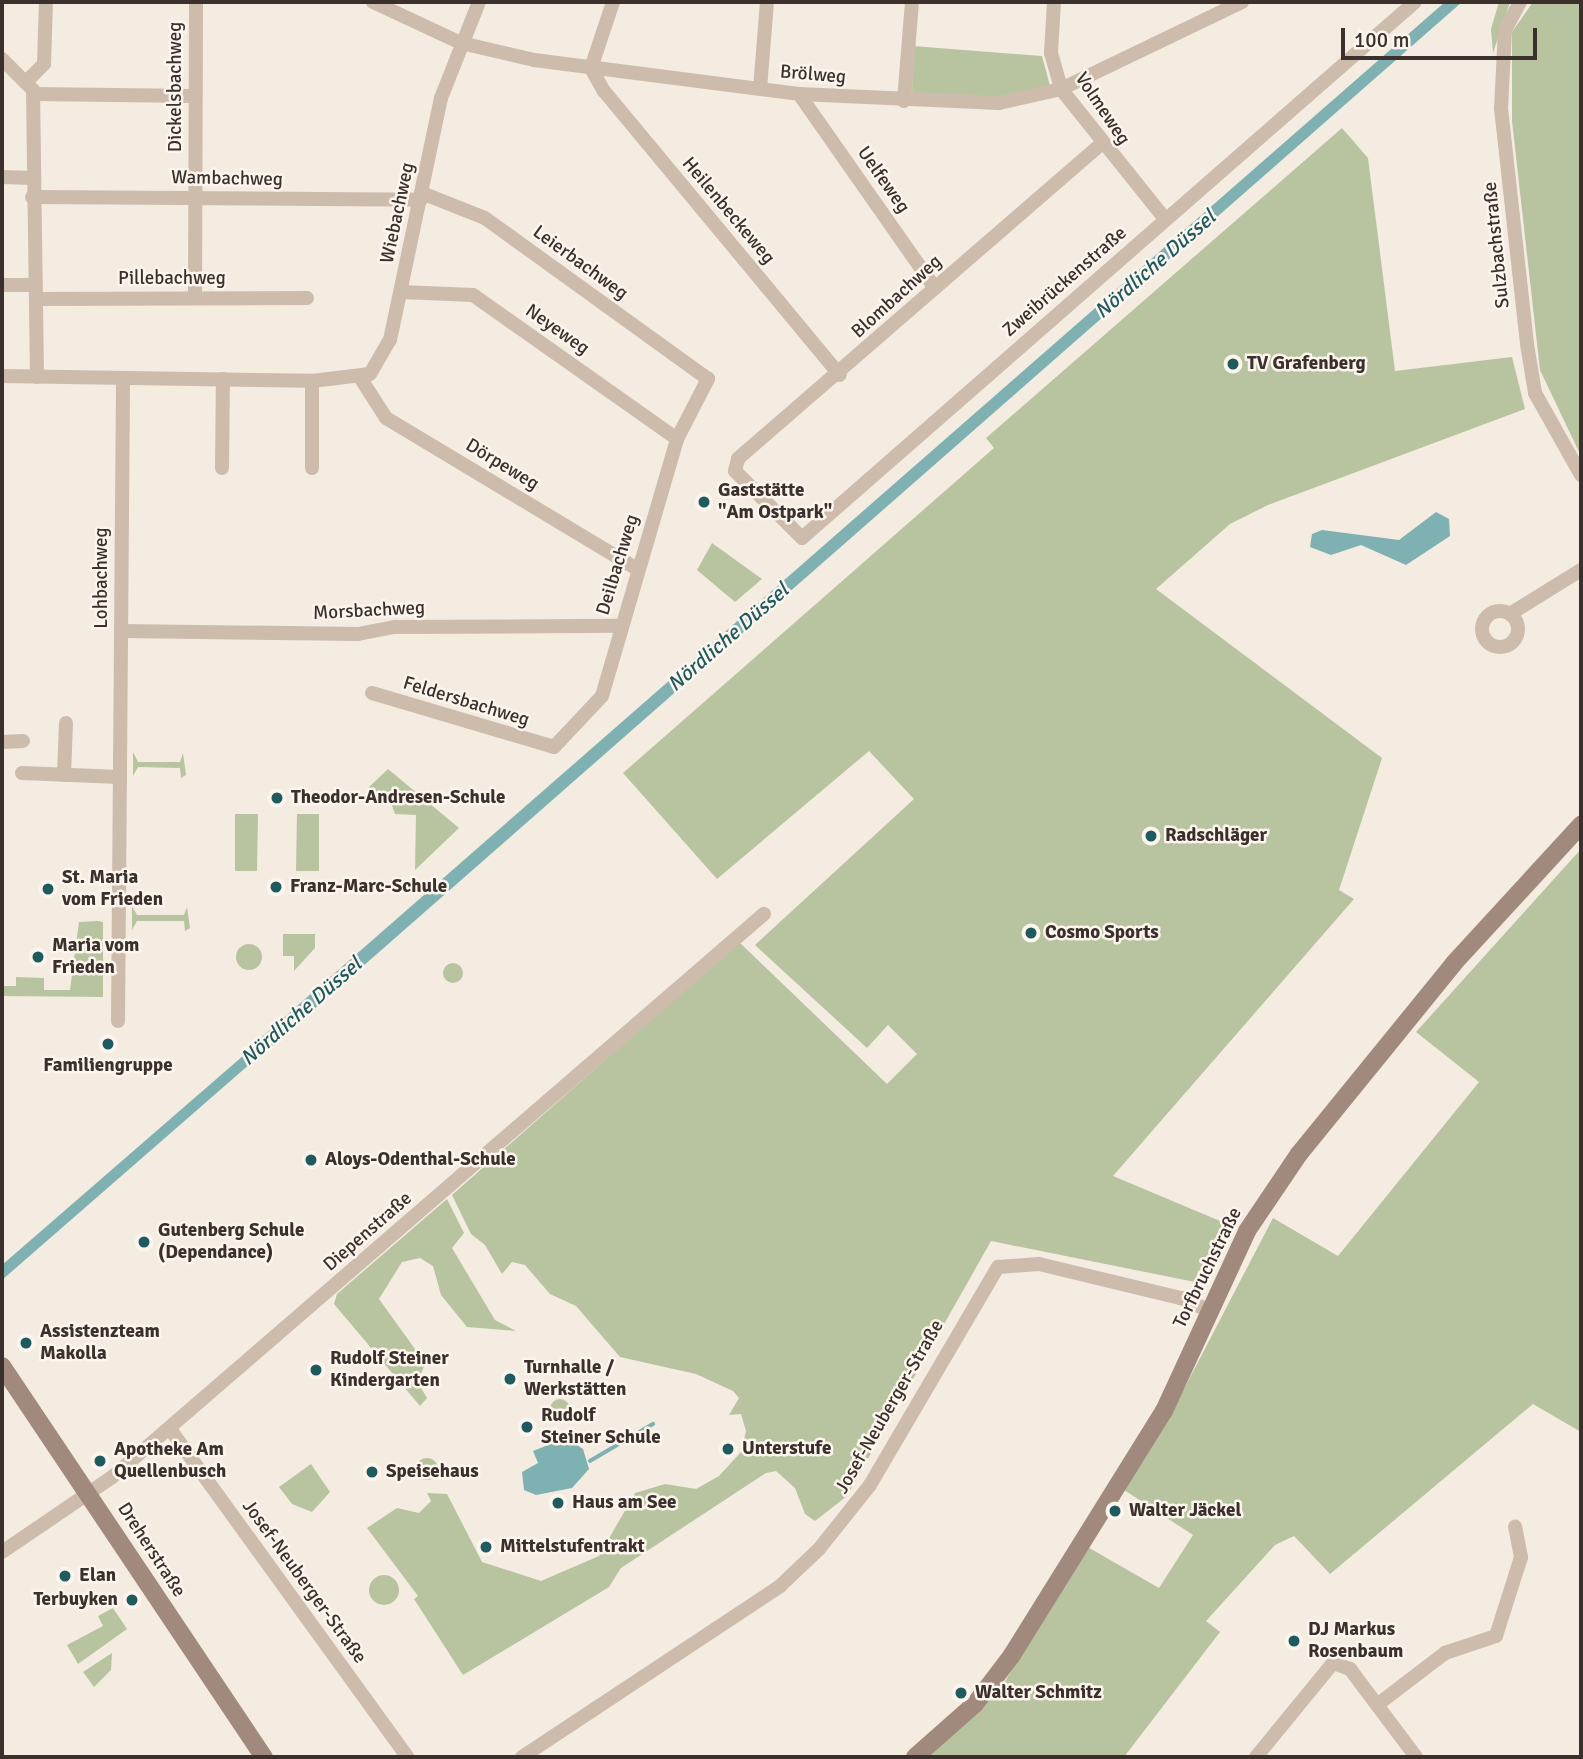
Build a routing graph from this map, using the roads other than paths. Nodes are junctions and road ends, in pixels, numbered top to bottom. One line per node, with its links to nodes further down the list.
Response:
1 (46, 2): 16 (street)
2 (196, 2): 21 (street, Dickelsbachweg)
3 (373, 2): 13 (street, Brölweg)
4 (479, 2): 13 (street, Wiebachweg)
5 (613, 2): 15 (street)
6 (767, 2): 17 (street)
7 (912, 2): 22 (street)
8 (1054, 2): 18 (street, Volmeweg)
9 (1242, 2): 12 (street, Brölweg)
10 (1415, 2): 29 (street, Zweibrückenstraße)
11 (1520, 2): 48 (street, Sulzbachstraße)
12 (1222, 8): 18 (street, Brölweg)
13 (461, 43): 15 (street, Brölweg); 27 (street, Wiebachweg)
14 (2, 59): 16 (street)
15 (591, 68): 17 (street, Brölweg); 37 (street, Heilenbeckeweg)
16 (29, 79): 19 (street)
17 (760, 89): 20 (street, Brölweg)
18 (1061, 89): 22 (street, Brölweg); 23 (street, Volmeweg)
19 (33, 94): 21 (street); 25 (street)
20 (799, 94): 22 (street, Brölweg); 32 (street, Uelfeweg)
21 (194, 96): 28 (street, Dickelsbachweg)
22 (904, 101)
23 (1100, 145): 29 (street, Volmeweg); 32 (street, Blombachweg)
24 (2, 177): 25 (street)
25 (32, 178): 26 (street)
26 (32, 197): 28 (street, Wambachweg); 31 (street)
27 (422, 197): 28 (street, Wambachweg); 33 (street, Wiebachweg); 43 (street, Leierbachweg)
28 (195, 198): 34 (street, Dickelsbachweg)
29 (1165, 219): 49 (street, Zweibrückenstraße)
30 (2, 285): 31 (street)
31 (32, 285): 36 (street)
32 (935, 289): 37 (street, Blombachweg)
33 (401, 292): 42 (street, Wiebachweg); 45 (street, Neyeweg)
34 (195, 298): 35 (street, Pillebachweg); 36 (street, Pillebachweg)
35 (307, 298)
36 (37, 299): 39 (street)
37 (840, 375): 49 (street, Blombachweg)
38 (2, 376): 39 (street)
39 (37, 377): 40 (street)
40 (122, 378): 41 (street); 54 (street, Lohbachweg)
41 (223, 379): 44 (street); 46 (street)
42 (361, 379): 44 (street); 50 (street, Dörpeweg)
43 (708, 379): 45 (street, Deilbachweg)
44 (312, 381): 47 (street)
45 (677, 439): 50 (street, Deilbachweg)
46 (222, 468)
47 (312, 468)
48 (1581, 475)
49 (744, 480)
50 (637, 569): 53 (street, Deilbachweg)
51 (1581, 570): 52 (street)
52 (1510, 614)
53 (619, 626): 54 (street, Morsbachweg); 59 (street, Deilbachweg)
54 (121, 631): 62 (street, Lohbachweg)
55 (372, 693): 59 (street, Feldersbachweg)
56 (66, 723): 61 (street)
57 (23, 741): 58 (street)
58 (2, 742)
59 (550, 748)
60 (22, 773): 61 (street)
61 (64, 775): 62 (street)
62 (120, 777): 65 (street, Lohbachweg)
63 (1581, 825): 66 (main road, Torfbruchstraße)
64 (764, 914): 68 (street, Diepenstraße)
65 (118, 1021)
66 (1210, 1311): 75 (street, Josef-Neuberger-Straße); 76 (main road, Torfbruchstraße)
67 (2, 1366): 69 (main road, Dreherstraße)
68 (170, 1429): 69 (street, Diepenstraße); 74 (street, Josef-Neuberger-Straße)
69 (91, 1494): 71 (street, Diepenstraße); 73 (main road, Dreherstraße)
70 (1515, 1527): 72 (street)
71 (2, 1552)
72 (1377, 1704): 77 (street); 78 (street)
73 (264, 1757)
74 (408, 1757)
75 (522, 1757)
76 (915, 1757)
77 (1256, 1757)
78 (1416, 1757)

